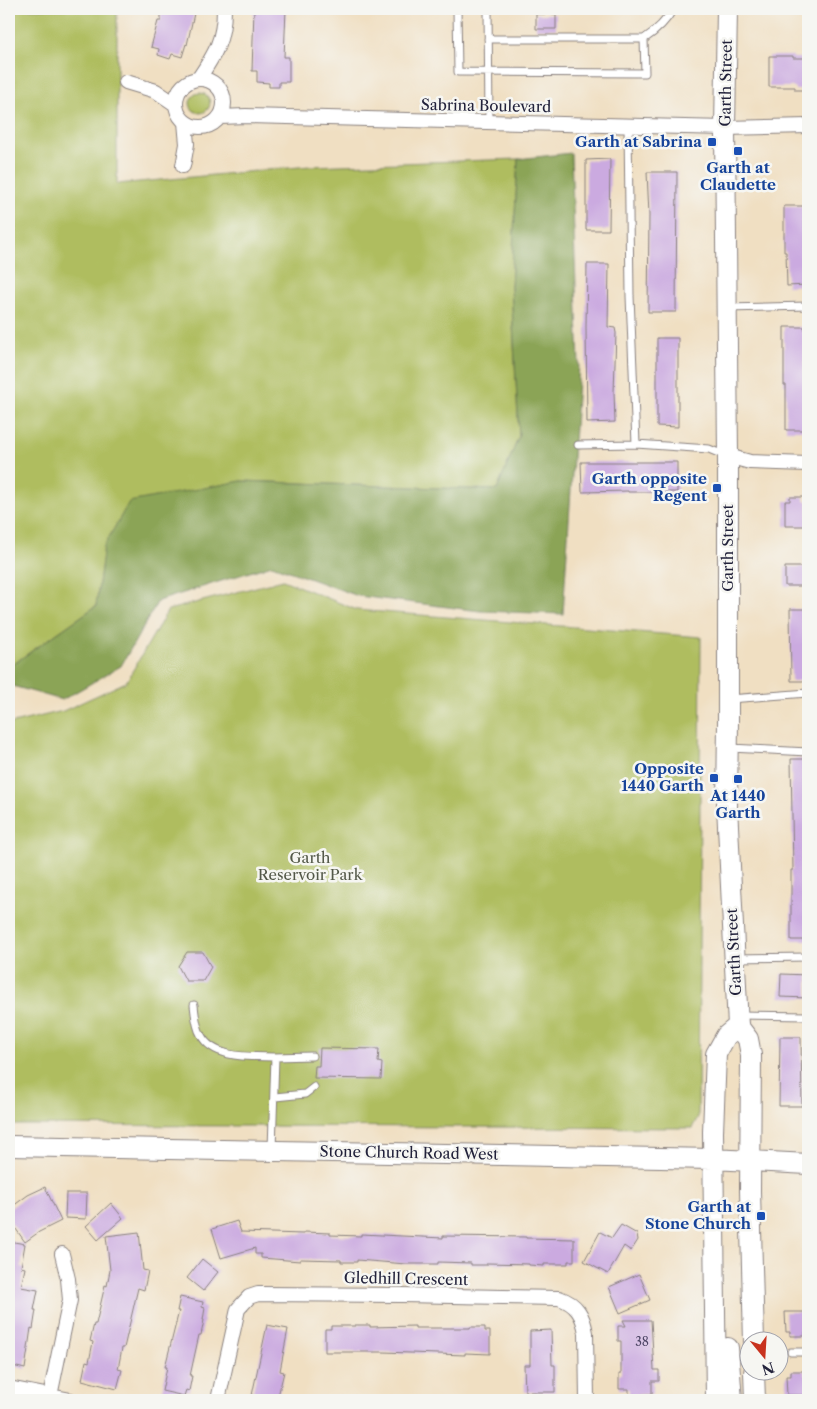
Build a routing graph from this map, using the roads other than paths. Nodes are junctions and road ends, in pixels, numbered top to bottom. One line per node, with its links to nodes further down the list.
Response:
1 (224, 9): 8 (street)
2 (457, 9): 9 (lane)
3 (488, 9): 6 (lane)
4 (673, 9): 7 (lane)
5 (727, 9): 24 (main road, Garth Street)
6 (488, 39): 7 (lane); 9 (lane)
7 (644, 39): 9 (lane)
8 (216, 52): 10 (street); 12 (street)
9 (489, 72): 20 (lane)
10 (199, 78): 12 (street); 13 (street)
11 (126, 82): 14 (street)
12 (217, 86): 15 (street)
13 (180, 89): 14 (street); 16 (street)
14 (156, 91): 16 (street)
15 (224, 101): 17 (street); 18 (street)
16 (175, 104): 19 (street)
17 (246, 116): 18 (street, Sabrina Boulevard); 20 (street, Sabrina Boulevard)
18 (220, 117): 23 (street)
19 (185, 122): 23 (street); 25 (street)
20 (490, 122): 21 (street, Sabrina Boulevard)
21 (628, 125): 24 (street, Sabrina Boulevard); 29 (lane)
22 (808, 126): 24 (street, Sabrina Boulevard)
23 (202, 128): 25 (street)
24 (725, 128): 28 (main road, Garth Street)
25 (187, 144): 26 (street)
26 (183, 166)
27 (808, 306): 28 (lane)
28 (727, 308): 31 (main road, Garth Street)
29 (636, 444): 30 (lane); 31 (lane)
30 (578, 445)
31 (728, 456): 32 (street); 34 (main road, Garth Street)
32 (808, 464)
33 (808, 693): 34 (lane)
34 (728, 699): 35 (main road, Garth Street)
35 (727, 748): 36 (lane); 38 (main road, Garth Street)
36 (808, 752)
37 (808, 957): 38 (lane)
38 (735, 958): 41 (main road, Garth Street)
39 (194, 1005): 43 (lane)
40 (808, 1016): 41 (lane)
41 (738, 1020): 48 (main road); 49 (main road, Garth Street)
42 (312, 1056): 43 (lane)
43 (275, 1057): 45 (lane)
44 (314, 1087): 45 (lane)
45 (275, 1097): 47 (lane)
46 (9, 1146): 47 (main road, Stone Church Road West)
47 (272, 1151): 48 (main road, Stone Church Road West)
48 (713, 1159): 49 (main road, Stone Church Road West); 52 (main road)
49 (751, 1161): 50 (main road, Stone Church Road West); 53 (main road, Garth Street)
50 (808, 1164)
51 (62, 1254): 58 (street)
52 (715, 1262): 62 (main road); 63 (main road)
53 (754, 1332)
54 (791, 1352): 55 (lane)
55 (808, 1352)
56 (754, 1382): 64 (main road)
57 (9, 1388): 58 (street)
58 (50, 1396): 59 (street)
59 (71, 1400)
60 (218, 1400): 61 (street, Gledhill Crescent)
61 (587, 1400)
62 (716, 1400)
63 (732, 1400)
64 (755, 1400)

